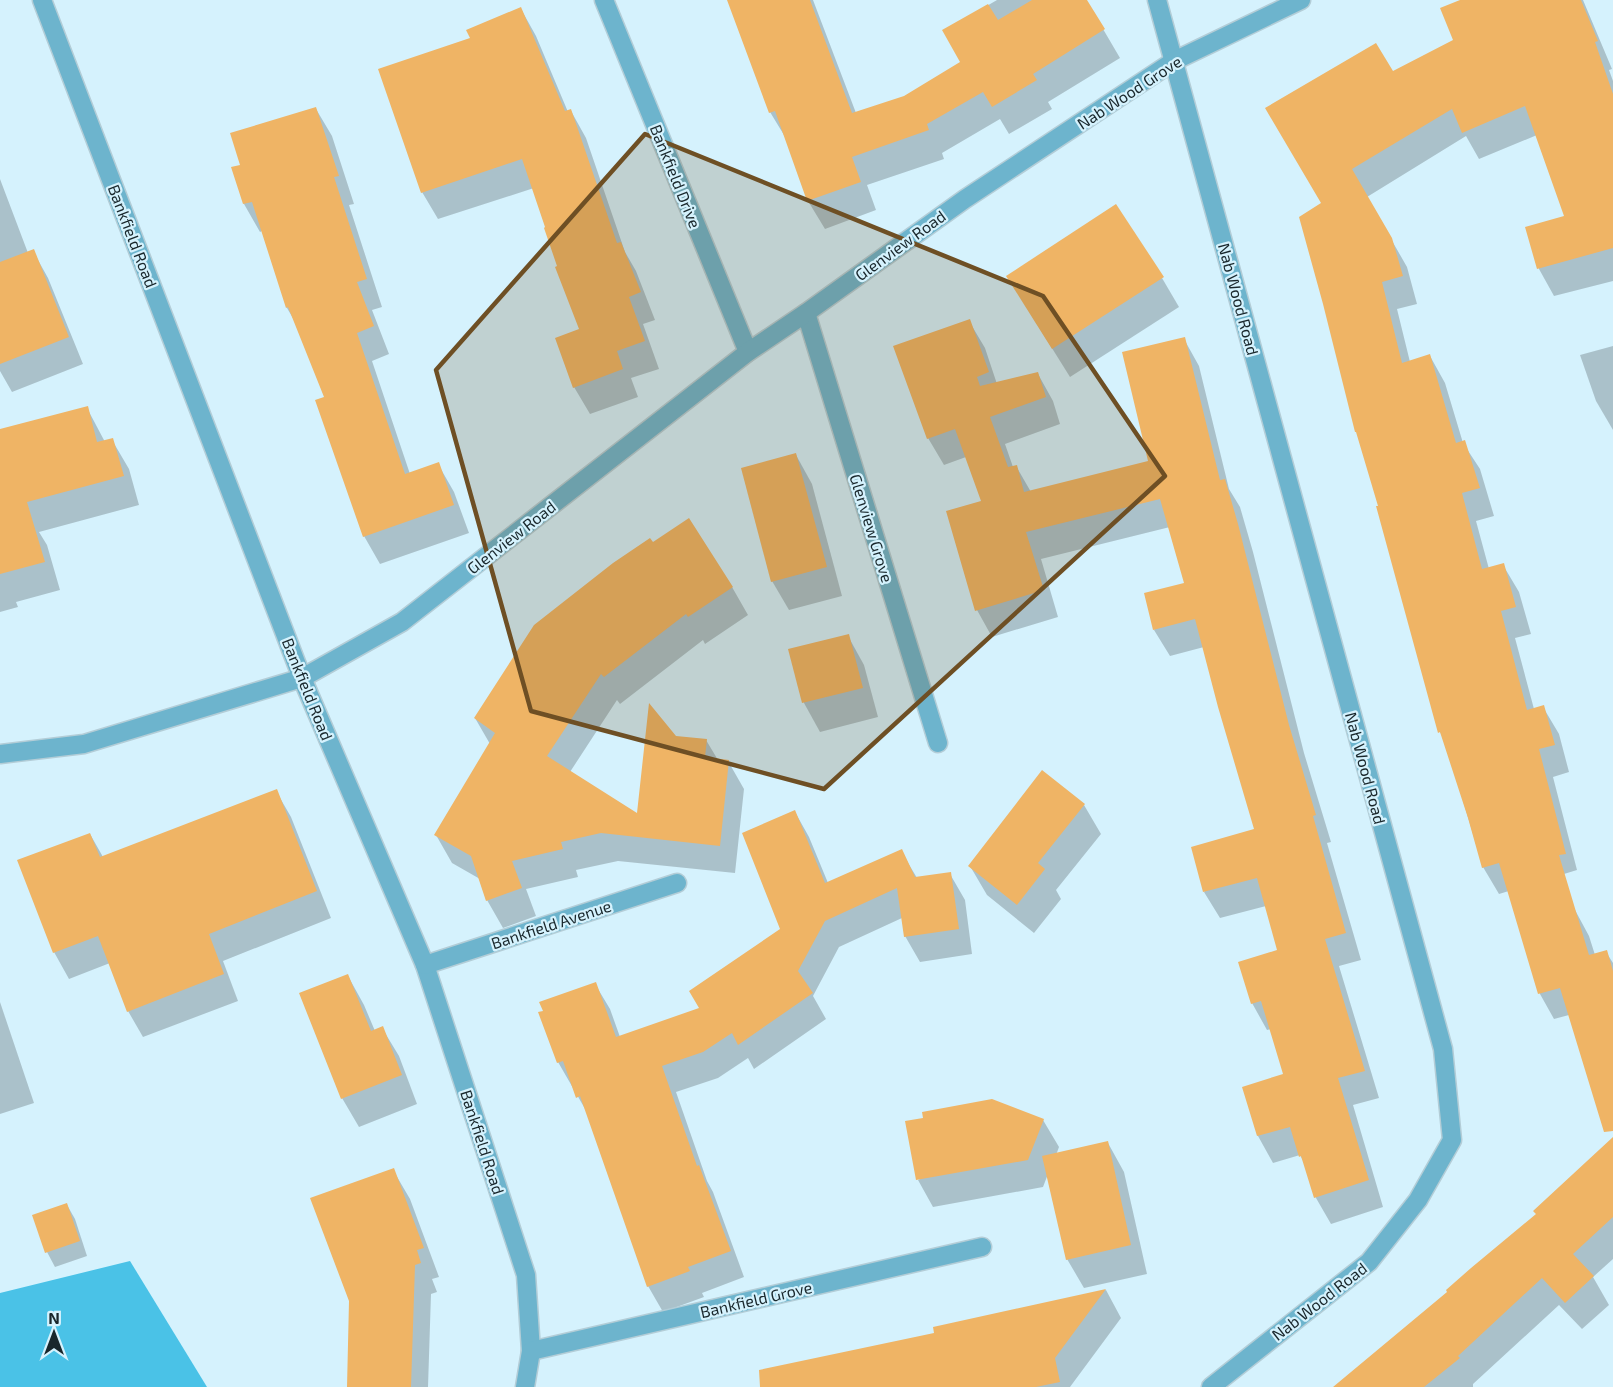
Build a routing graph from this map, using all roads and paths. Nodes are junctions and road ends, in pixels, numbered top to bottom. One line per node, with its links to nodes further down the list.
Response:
1 (42, 0): 9 (street, Bankfield Road)
2 (604, 0): 8 (street, Bankfield Drive)
3 (1157, 0): 5 (street, Nab Wood Road)
4 (1302, 0): 5 (street, Nab Wood Grove)
5 (1174, 62): 6 (street, Nab Wood Grove); 17 (street, Nab Wood Road)
6 (964, 199): 7 (street, Glenview Road)
7 (806, 313): 8 (street, Glenview Road); 10 (street, Glenview Grove)
8 (748, 352): 9 (street, Glenview Road)
9 (302, 678): 11 (street, Glenview Road); 13 (street, Bankfield Road)
10 (938, 743)
11 (0, 754)
12 (677, 883): 13 (street, Bankfield Avenue)
13 (425, 965): 15 (street, Bankfield Road)
14 (982, 1247): 15 (street, Bankfield Grove)
15 (531, 1351): 16 (street, Bankfield Road)
16 (525, 1387)
17 (1211, 1387)

